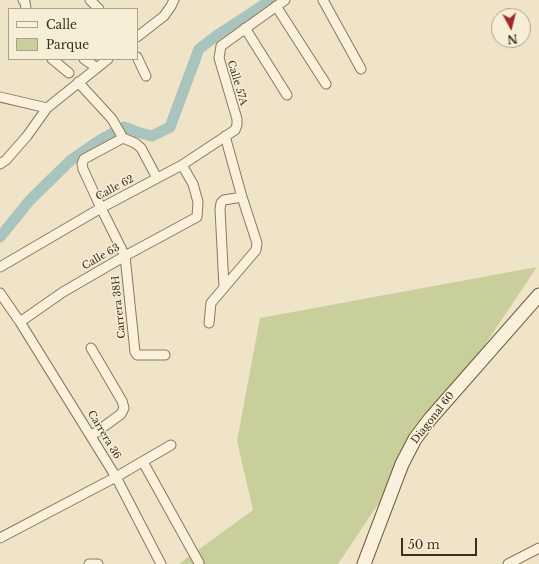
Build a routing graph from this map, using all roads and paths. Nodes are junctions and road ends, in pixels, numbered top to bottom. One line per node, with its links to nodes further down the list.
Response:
1 (90, 0): 6 (street)
2 (174, 0): 8 (street)
3 (285, 0): 5 (street)
4 (323, 0): 14 (street)
5 (276, 6): 7 (street); 18 (street)
6 (98, 8)
7 (245, 28): 19 (street); 22 (street, Calle 57A)
8 (138, 36)
9 (53, 60): 15 (street)
10 (85, 60): 13 (street)
11 (107, 60): 13 (street)
12 (138, 60): 16 (street)
13 (97, 68): 17 (street)
14 (361, 69)
15 (69, 73)
16 (146, 76)
17 (78, 82): 21 (street); 23 (street)
18 (326, 84)
19 (287, 95)
20 (0, 97): 21 (street)
21 (47, 108): 25 (street)
22 (237, 125): 24 (street, Calle 62)
23 (122, 135): 27 (street); 29 (street, Carrera 38H)
24 (226, 136): 26 (street, Calle 62); 28 (street)
25 (0, 164)
26 (182, 165): 27 (street, Calle 62); 30 (street, Calle 63)
27 (157, 178): 29 (street, Calle 62)
28 (242, 197): 32 (street); 32 (street)
29 (100, 208): 30 (street, Carrera 38H); 31 (street, Calle 62)
30 (125, 256): 35 (street, Calle 63); 38 (street, Carrera 38H)
31 (0, 267)
32 (224, 287): 36 (street)
33 (0, 293): 35 (street, Carrera 36)
34 (539, 295): 49 (main road, Diagonal 60)
35 (20, 322): 39 (street, Carrera 36)
36 (209, 323)
37 (92, 348): 39 (street)
38 (165, 355)
39 (92, 436): 42 (street, Carrera 36)
40 (171, 445): 41 (street)
41 (143, 462): 42 (street); 45 (street)
42 (116, 477): 43 (street); 48 (street, Carrera 36)
43 (0, 538)
44 (539, 548): 50 (street)
45 (199, 563)
46 (89, 564): 47 (street)
47 (98, 564)
48 (161, 564)
49 (364, 564)
50 (508, 564)

